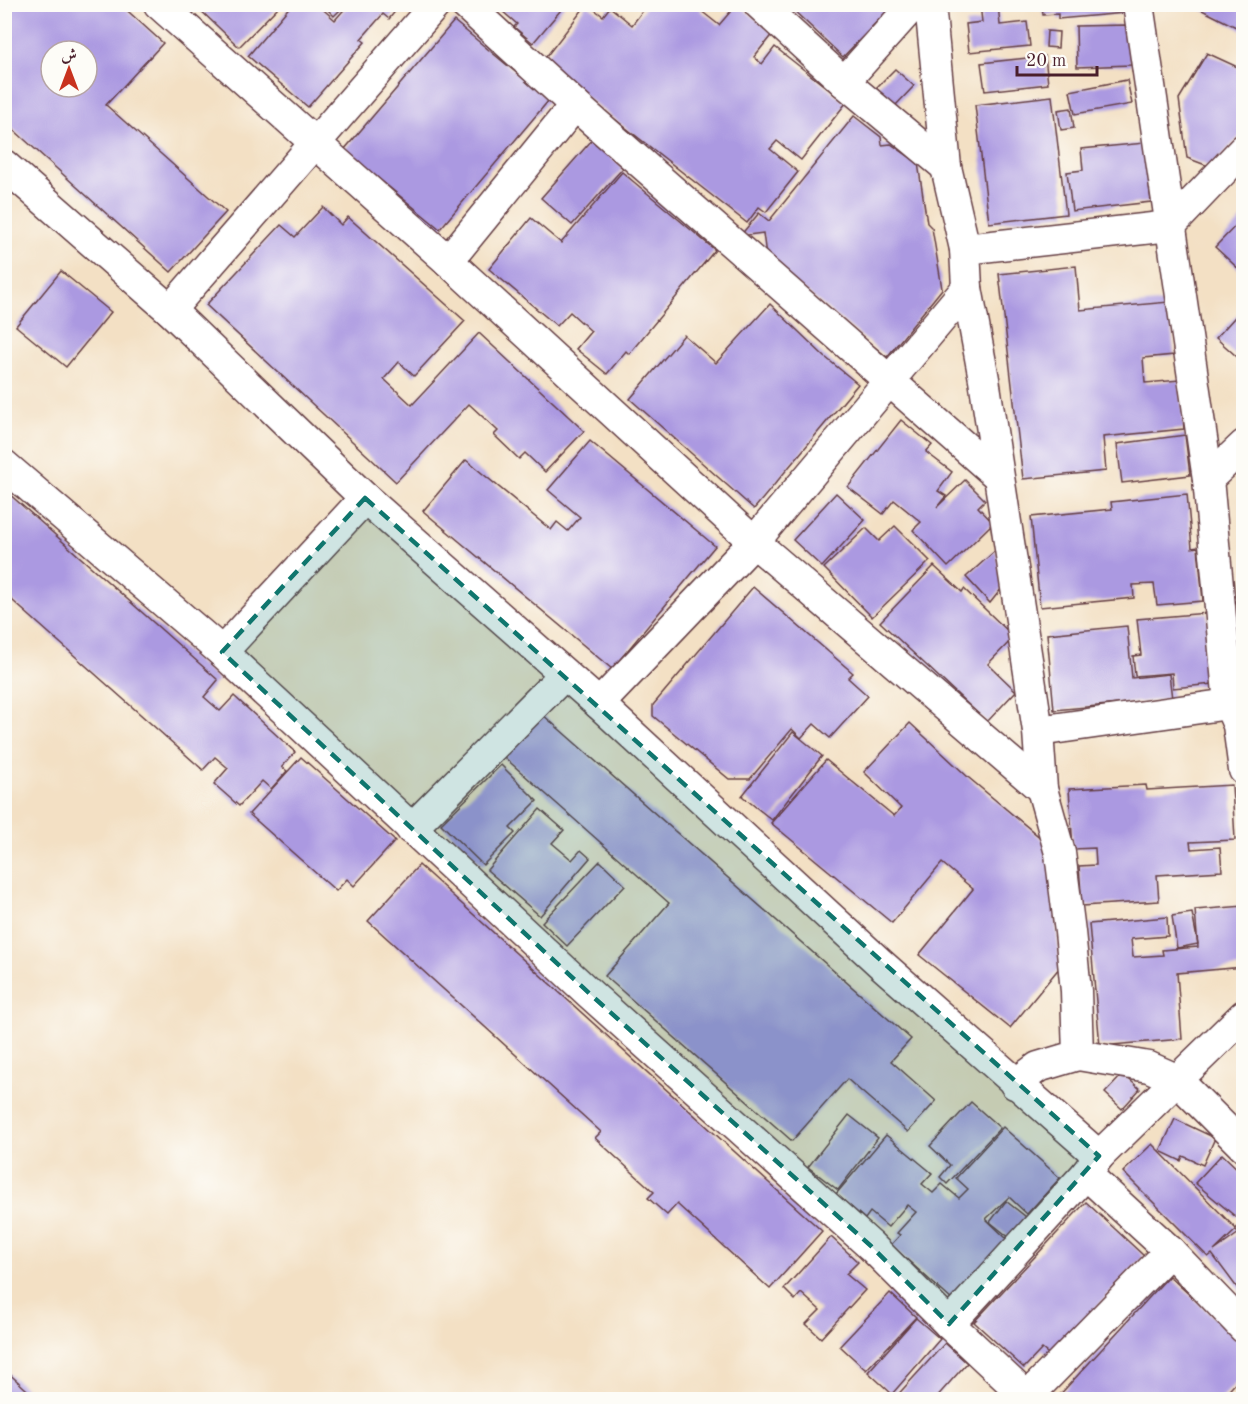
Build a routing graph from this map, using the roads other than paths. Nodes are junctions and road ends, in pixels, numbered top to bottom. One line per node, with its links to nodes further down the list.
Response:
1 (159, 4): 10 (street)
2 (436, 4): 10 (street)
3 (465, 4): 9 (street)
4 (759, 4): 8 (street)
5 (914, 4): 8 (street)
6 (930, 4): 13 (street)
7 (1138, 4): 14 (street)
8 (844, 82): 13 (street)
9 (574, 105): 16 (street); 19 (street)
10 (315, 143): 16 (street); 18 (street)
11 (1244, 149): 14 (street)
12 (4, 165): 18 (street)
13 (946, 167): 15 (street)
14 (1170, 226): 15 (street); 23 (street)
15 (965, 249): 17 (street)
16 (448, 261): 25 (street)
17 (968, 288): 19 (street); 22 (street)
18 (170, 310): 24 (street)
19 (891, 382): 22 (street); 25 (street)
20 (1244, 445): 23 (street)
21 (4, 465): 26 (street)
22 (998, 476): 30 (street)
23 (1208, 479): 29 (street)
24 (365, 498): 26 (street); 27 (street)
25 (754, 542): 28 (street); 32 (street)
26 (222, 652): 33 (street)
27 (564, 675): 28 (street); 33 (street)
28 (599, 704): 37 (street)
29 (1237, 716): 30 (street); 31 (street)
30 (1038, 731): 32 (street)
31 (1244, 770)
32 (1042, 789): 35 (street)
33 (411, 829): 41 (street)
34 (1244, 1015): 36 (street)
35 (1078, 1055): 36 (street); 37 (street)
36 (1176, 1079): 38 (street); 39 (street)
37 (1015, 1084): 39 (street)
38 (1244, 1147)
39 (1093, 1165): 40 (street); 41 (street)
40 (1170, 1251): 42 (street); 43 (street)
41 (949, 1324): 43 (street)
42 (1244, 1328)
43 (1029, 1398)

